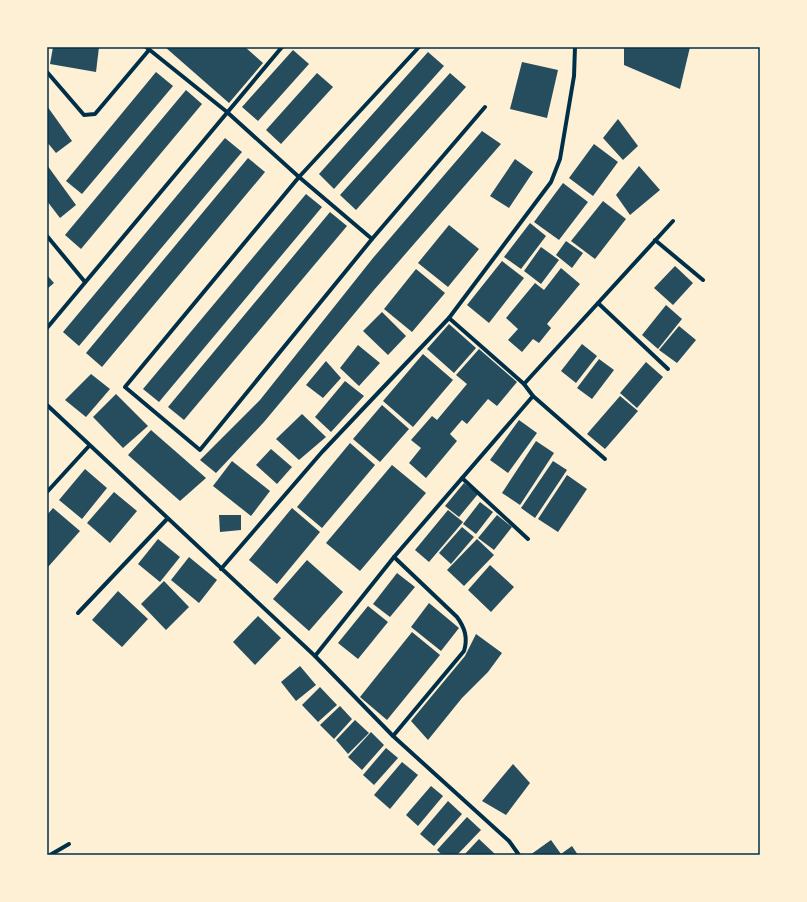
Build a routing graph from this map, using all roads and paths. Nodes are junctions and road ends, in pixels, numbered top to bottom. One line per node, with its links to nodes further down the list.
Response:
1 (282, 47): 7 (street)
2 (420, 47): 8 (street)
3 (575, 47): 16 (street)
4 (147, 48): 5 (street); 7 (street)
5 (47, 72)
6 (484, 107): 11 (street)
7 (227, 112): 8 (street); 14 (street)
8 (299, 177): 11 (street); 11 (street)
9 (673, 221): 12 (street)
10 (47, 236): 14 (street)
11 (372, 239)
12 (655, 240): 13 (street); 15 (street)
13 (703, 280)
14 (85, 282): 17 (street)
15 (598, 303): 18 (street); 19 (street)
16 (449, 318): 19 (street); 29 (street)
17 (47, 328)
18 (668, 369)
19 (524, 384): 20 (street)
20 (533, 396): 23 (street); 24 (street)
21 (47, 405): 22 (street)
22 (90, 446): 25 (street); 26 (street)
23 (605, 459)
24 (462, 478): 27 (street); 28 (street)
25 (47, 492)
26 (167, 519): 29 (street); 30 (street)
27 (528, 540)
28 (394, 558): 31 (street); 32 (street)
29 (221, 569): 31 (street)
30 (78, 612)
31 (315, 656): 32 (street)
32 (393, 736): 35 (street)
33 (69, 844): 34 (street)
34 (50, 855)
35 (519, 855)

